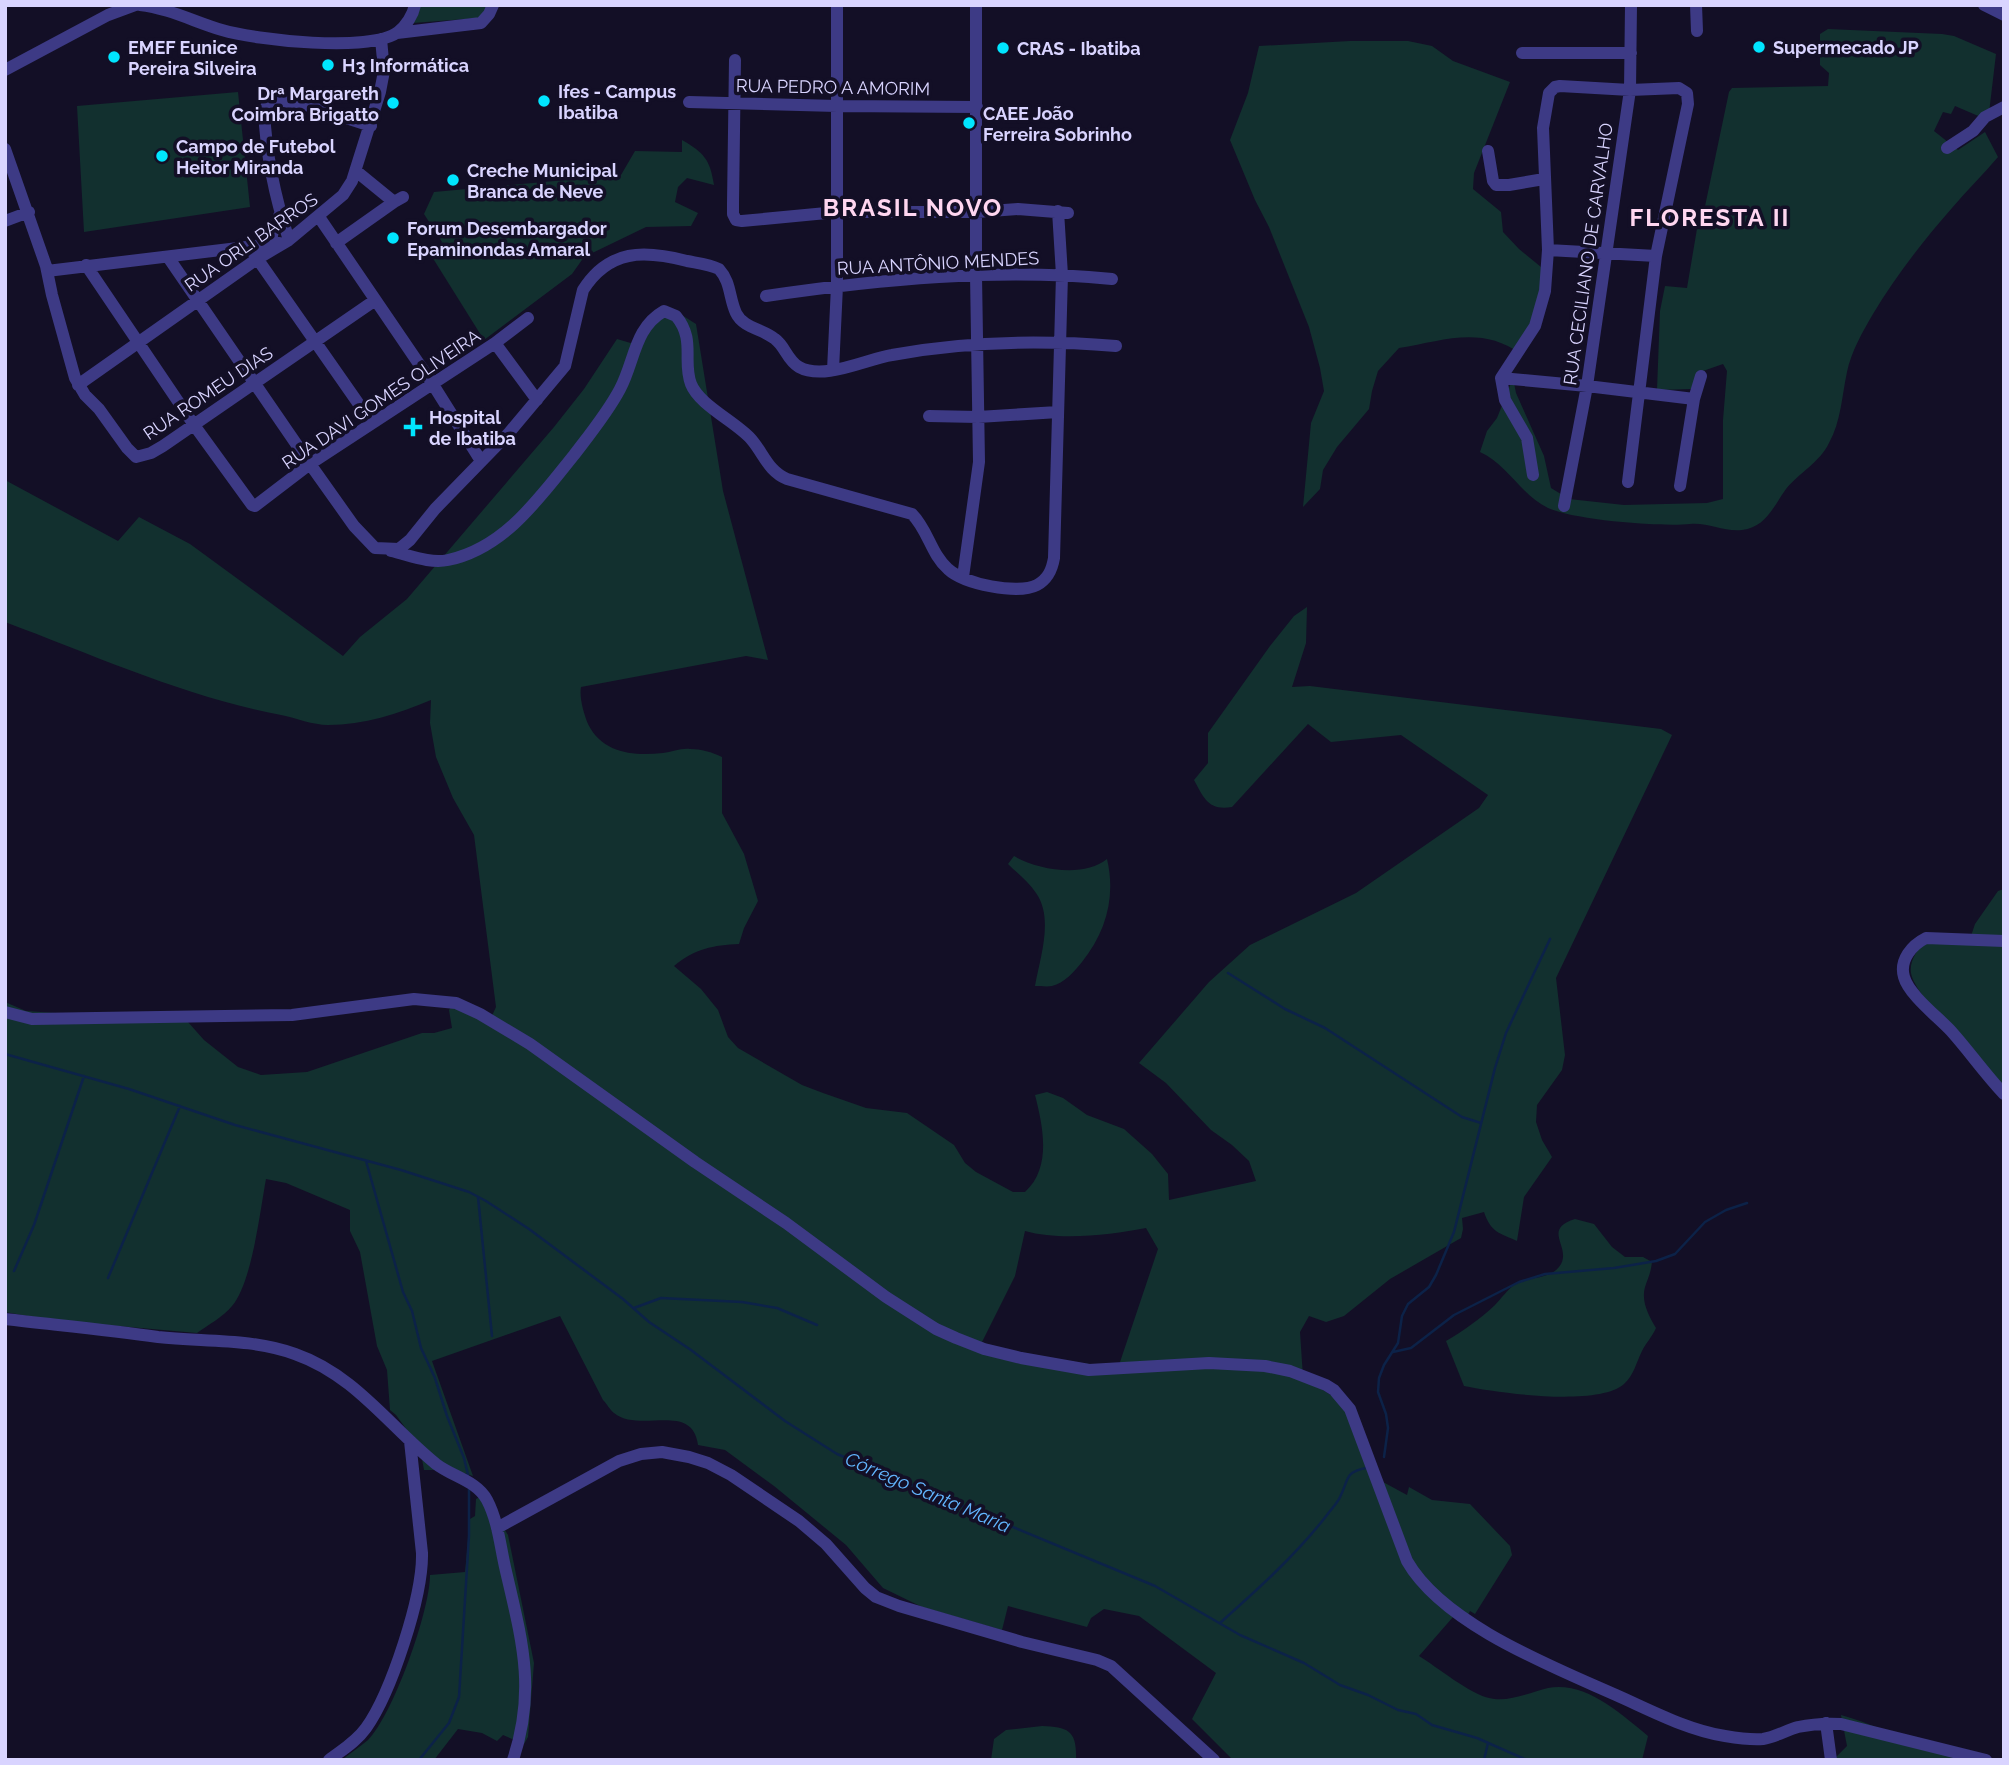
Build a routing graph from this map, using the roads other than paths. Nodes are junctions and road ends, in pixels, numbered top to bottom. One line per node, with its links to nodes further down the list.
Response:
1 (138, 5): 12 (street); 16 (street)
2 (415, 5): 11 (street)
3 (493, 5): 11 (street)
4 (837, 5): 20 (street)
5 (976, 5): 21 (street)
6 (1631, 5): 14 (street, RUA CECILIANO DE CARVALHO)
7 (1696, 5): 10 (street)
8 (1984, 5): 9 (street)
9 (2004, 15)
10 (1698, 31)
11 (397, 33): 12 (street)
12 (381, 39): 23 (street, RUA ORLI BARROS)
13 (1522, 53): 14 (street)
14 (1631, 53): 17 (street, RUA CECILIANO DE CARVALHO)
15 (735, 60): 19 (street)
16 (5, 69)
17 (1630, 90): 28 (street); 38 (street, RUA CECILIANO DE CARVALHO); 39 (street)
18 (689, 102): 19 (street, RUA PEDRO A AMORIM)
19 (736, 103): 20 (street, RUA PEDRO A AMORIM); 30 (street)
20 (837, 106): 21 (street, RUA PEDRO A AMORIM); 30 (street)
21 (977, 107): 31 (street)
22 (2004, 107): 24 (street)
23 (371, 126): 27 (street, RUA ORLI BARROS); 34 (street)
24 (1947, 148)
25 (5, 149): 29 (street)
26 (1488, 151): 28 (street)
27 (356, 172): 32 (street, RUA ORLI BARROS); 35 (street)
28 (1544, 179): 37 (street)
29 (29, 212): 33 (street); 43 (street)
30 (837, 212): 31 (street); 47 (street)
31 (977, 212): 44 (street); 45 (street)
32 (319, 217): 34 (street, RUA ORLI BARROS); 35 (street)
33 (5, 221)
34 (281, 242): 36 (street); 41 (street, RUA ORLI BARROS)
35 (336, 243): 50 (street)
36 (250, 247): 40 (street); 41 (street)
37 (1548, 250): 38 (street); 60 (street)
38 (1605, 253): 39 (street); 64 (street, RUA CECILIANO DE CARVALHO)
39 (1656, 256): 65 (street)
40 (168, 257): 42 (street); 49 (street)
41 (257, 259): 49 (street, RUA ORLI BARROS); 52 (street)
42 (86, 265): 43 (street); 55 (street)
43 (47, 271): 63 (street)
44 (976, 275): 45 (street, RUA ANTÔNIO MENDES); 47 (street, RUA ANTÔNIO MENDES); 56 (street)
45 (1062, 275): 46 (street, RUA ANTÔNIO MENDES); 53 (street)
46 (1112, 279)
47 (837, 286): 48 (street, RUA ANTÔNIO MENDES); 58 (street)
48 (766, 296)
49 (198, 301): 55 (street, RUA ORLI BARROS); 61 (street)
50 (374, 301): 52 (street, RUA ROMEU DIAS); 62 (street)
51 (528, 318): 54 (street, RUA DAVI GOMES OLIVEIRA)
52 (315, 342): 61 (street, RUA ROMEU DIAS); 71 (street)
53 (1061, 342): 56 (street); 57 (street); 68 (street)
54 (495, 343): 62 (street, RUA DAVI GOMES OLIVEIRA); 67 (street)
55 (138, 344): 63 (street, RUA ORLI BARROS); 72 (street)
56 (977, 344): 58 (street); 70 (street)
57 (1116, 345)
58 (833, 370): 67 (street)
59 (1701, 376): 66 (street)
60 (1501, 378): 64 (street); 75 (street)
61 (255, 383): 72 (street, RUA ROMEU DIAS); 74 (street)
62 (432, 383): 71 (street, RUA DAVI GOMES OLIVEIRA); 73 (street)
63 (78, 385): 72 (street, RUA ROMEU DIAS)
64 (1587, 386): 65 (street); 78 (street, RUA CECILIANO DE CARVALHO)
65 (1640, 394): 66 (street); 76 (street)
66 (1694, 399): 77 (street)
67 (537, 400): 73 (street)
68 (1058, 412): 70 (street); 80 (street)
69 (929, 416): 70 (street)
70 (978, 417): 80 (street)
71 (372, 423): 74 (street, RUA DAVI GOMES OLIVEIRA)
72 (194, 425): 74 (street, RUA DAVI GOMES OLIVEIRA)
73 (481, 461): 79 (street)
74 (310, 464): 79 (street)
75 (1532, 475)
76 (1628, 482)
77 (1680, 486)
78 (1564, 506)
79 (375, 548): 80 (street)
80 (962, 578)
81 (2004, 941): 83 (street)
82 (5, 1012): 87 (street)
83 (2004, 1094)
84 (5, 1319): 85 (street)
85 (411, 1441): 86 (street); 88 (street)
86 (497, 1528): 89 (street); 90 (street)
87 (1826, 1723): 91 (street); 92 (street)
88 (329, 1760)
89 (513, 1760)
90 (1214, 1760)
91 (1830, 1760)
92 (1986, 1760)

